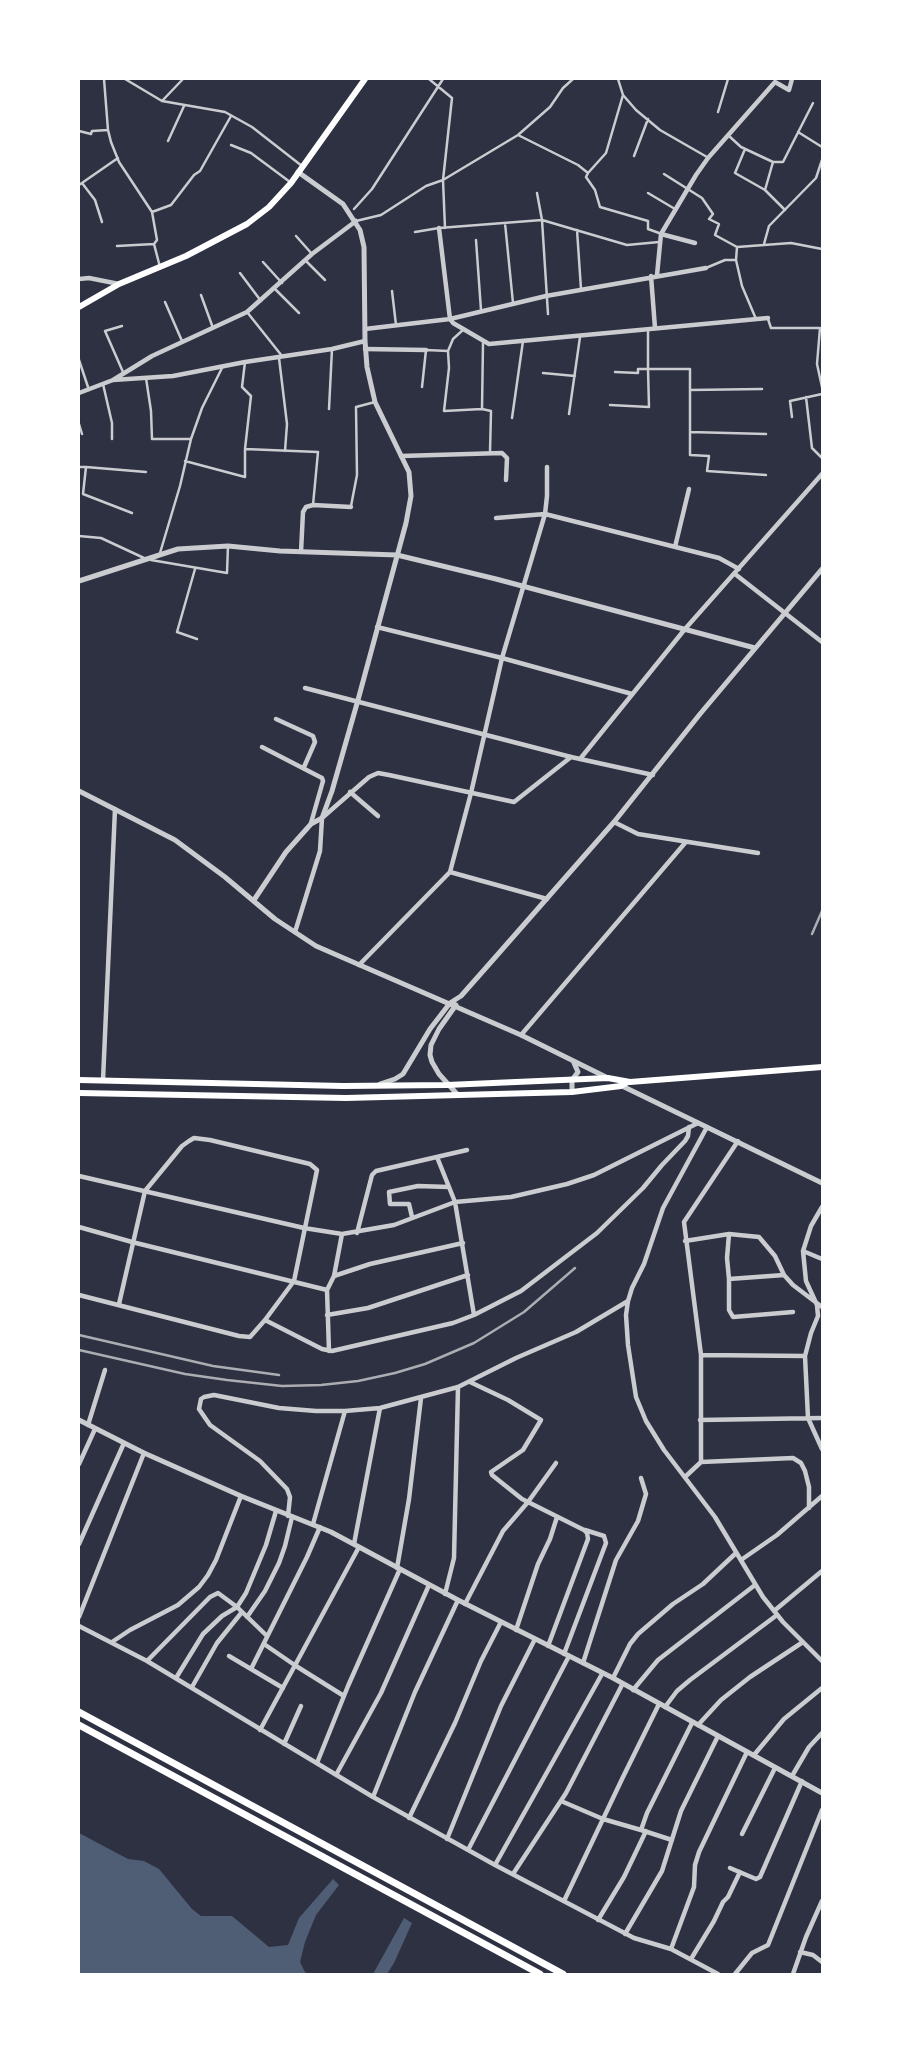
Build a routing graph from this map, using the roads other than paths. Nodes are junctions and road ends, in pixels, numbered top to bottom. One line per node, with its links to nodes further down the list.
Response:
1 (104, 79): 21 (street)
2 (125, 79): 12 (street)
3 (137, 79): 12 (street)
4 (183, 79): 15 (street)
5 (429, 79): 13 (street)
6 (443, 79): 13 (street)
7 (573, 79): 24 (street)
8 (618, 79): 14 (street)
9 (727, 79): 18 (street)
10 (792, 79): 25 (street)
11 (361, 80): 35 (main road)
12 (135, 85): 15 (street)
13 (439, 87): 38 (street); 45 (street)
14 (623, 95): 20 (street); 36 (street)
15 (162, 101): 17 (street)
16 (813, 103): 23 (street)
17 (185, 106): 19 (street); 26 (street)
18 (718, 112)
19 (231, 116): 35 (street); 48 (street)
20 (648, 119): 30 (street); 32 (street)
21 (108, 130): 22 (street); 31 (street)
22 (79, 131)
23 (797, 132): 28 (street); 34 (street)
24 (518, 135): 36 (street); 38 (street)
25 (729, 136): 29 (street); 32 (street)
26 (168, 141)
27 (231, 145): 39 (street)
28 (822, 147)
29 (745, 149): 34 (street); 42 (street)
30 (634, 156)
31 (118, 158): 40 (street); 48 (street)
32 (708, 158): 41 (street)
33 (822, 160): 47 (street)
34 (773, 162): 42 (street)
35 (300, 169): 39 (main road); 50 (street)
36 (589, 173): 56 (street)
37 (664, 174): 41 (street)
38 (443, 180): 50 (street); 53 (street)
39 (291, 183): 70 (main road)
40 (81, 184): 51 (street)
41 (687, 189): 46 (street); 64 (street)
42 (765, 190): 47 (street)
43 (537, 193): 49 (street)
44 (648, 193): 46 (street)
45 (354, 209)
46 (675, 209): 56 (street)
47 (785, 210): 62 (street)
48 (152, 212): 61 (street)
49 (542, 220): 52 (street); 54 (street); 82 (street)
50 (356, 221): 66 (street); 99 (street)
51 (102, 222)
52 (505, 223): 53 (street); 85 (street)
53 (442, 228): 55 (street); 92 (street)
54 (577, 230): 59 (street); 79 (street)
55 (415, 232)
56 (661, 234): 59 (street); 60 (street)
57 (296, 236): 66 (street)
58 (476, 240): 87 (street)
59 (660, 242): 73 (street)
60 (695, 243)
61 (154, 244): 63 (street); 70 (street)
62 (764, 245): 64 (street); 65 (street)
63 (117, 246)
64 (737, 247): 68 (street)
65 (822, 249)
66 (312, 254): 67 (street)
67 (305, 260): 75 (street); 76 (street)
68 (736, 260): 71 (street); 93 (street)
69 (263, 262): 76 (street)
70 (160, 268): 77 (main road)
71 (706, 268): 73 (street)
72 (240, 273): 83 (street)
73 (654, 276): 79 (street); 98 (street)
74 (79, 279): 77 (street)
75 (325, 281)
76 (282, 283): 78 (street)
77 (119, 284): 86 (main road)
78 (275, 289): 83 (street); 89 (street)
79 (581, 289): 82 (street)
80 (392, 290): 95 (street)
81 (201, 295): 96 (street)
82 (546, 296): 85 (street); 90 (street)
83 (261, 301): 88 (street)
84 (165, 302): 102 (street)
85 (513, 303): 87 (street)
86 (79, 307)
87 (481, 311): 92 (street)
88 (247, 312): 96 (street); 110 (street)
89 (299, 313)
90 (548, 314)
91 (768, 318): 93 (street); 118 (street)
92 (450, 319): 95 (street); 100 (street)
93 (757, 319): 98 (street)
94 (122, 326): 115 (street)
95 (396, 326): 99 (street)
96 (213, 328): 115 (street)
97 (648, 328): 98 (street); 101 (street); 114 (street)
98 (655, 328)
99 (365, 329): 103 (street)
100 (464, 329): 104 (street); 109 (street)
101 (580, 337): 105 (street); 119 (street)
102 (183, 341)
103 (365, 341): 106 (street); 107 (street)
104 (483, 341): 105 (street); 134 (street)
105 (523, 341): 137 (street)
106 (332, 349): 110 (street); 133 (street)
107 (365, 349): 108 (street); 131 (street)
108 (426, 350): 109 (street); 123 (street)
109 (448, 351): 134 (street)
110 (281, 358): 112 (street); 145 (street)
111 (79, 360): 126 (street)
112 (245, 362): 113 (street); 144 (street)
113 (222, 368): 120 (street); 143 (street)
114 (648, 369): 116 (street); 127 (street); 132 (street)
115 (123, 372): 121 (street)
116 (615, 372)
117 (543, 373): 119 (street)
118 (820, 373): 124 (street)
119 (575, 376): 135 (street)
120 (146, 379): 121 (street); 143 (street)
121 (113, 380): 122 (street)
122 (103, 384): 126 (street); 142 (street)
123 (422, 387)
124 (822, 387)
125 (762, 389): 127 (street)
126 (89, 390): 128 (street)
127 (690, 390): 139 (street)
128 (79, 393)
129 (822, 394): 130 (street)
130 (806, 397): 136 (street); 148 (street)
131 (375, 402): 147 (street); 159 (street)
132 (610, 405)
133 (329, 409)
134 (482, 409): 146 (street)
135 (569, 414)
136 (792, 417)
137 (512, 418)
138 (79, 424): 140 (street)
139 (690, 432): 141 (street); 155 (street)
140 (82, 434)
141 (766, 434)
142 (112, 439)
143 (191, 439): 149 (street)
144 (245, 449): 145 (street); 149 (street)
145 (285, 451): 158 (street)
146 (490, 452): 147 (street); 156 (street)
147 (401, 456): 168 (street)
148 (822, 458)
149 (185, 461): 167 (street)
150 (79, 467): 151 (street)
151 (86, 467): 153 (street); 160 (street)
152 (547, 467): 161 (street)
153 (146, 472)
154 (822, 474): 172 (street)
155 (766, 475)
156 (506, 480)
157 (689, 489): 165 (street)
158 (313, 505): 159 (street); 166 (street)
159 (351, 507)
160 (132, 513)
161 (545, 514): 162 (street); 165 (street); 174 (street)
162 (496, 518)
163 (79, 536): 169 (street)
164 (228, 547): 166 (street); 167 (street); 170 (street)
165 (675, 547): 172 (street)
166 (301, 552): 168 (street)
167 (159, 554): 169 (street)
168 (397, 555): 174 (street); 176 (street)
169 (145, 558): 170 (street); 173 (street)
170 (195, 569): 178 (street)
171 (822, 569): 175 (street)
172 (737, 571): 175 (street); 177 (street)
173 (79, 581)
174 (524, 587): 177 (street); 181 (street)
175 (785, 613): 179 (street); 180 (street)
176 (377, 627): 181 (street); 184 (street)
177 (685, 629): 180 (street); 183 (street)
178 (197, 639)
179 (822, 642)
180 (755, 648): 191 (street)
181 (502, 658): 183 (street); 186 (street)
182 (305, 688): 184 (street)
183 (632, 694): 189 (street)
184 (358, 700): 186 (street); 197 (street)
185 (276, 719): 190 (street)
186 (484, 733): 188 (street); 194 (street)
187 (262, 747): 190 (street)
188 (571, 757): 189 (street); 194 (street)
189 (580, 759): 191 (street)
190 (303, 767): 199 (street)
191 (653, 775): 198 (street)
192 (79, 791): 195 (street)
193 (350, 792): 194 (street); 196 (street); 197 (street)
194 (471, 793): 202 (street)
195 (115, 808): 204 (street); 213 (street)
196 (378, 816)
197 (322, 818): 199 (street); 205 (street)
198 (614, 822): 200 (street); 203 (street)
199 (311, 824): 204 (street)
200 (685, 843): 201 (street); 208 (street)
201 (758, 853)
202 (450, 872): 203 (street); 206 (street)
203 (547, 899): 207 (street)
204 (254, 900): 205 (street)
205 (295, 933): 206 (street)
206 (358, 965): 207 (street)
207 (453, 1005): 208 (street); 216 (street); 217 (street)
208 (521, 1035): 209 (street)
209 (574, 1063): 211 (street); 214 (street)
210 (822, 1067): 215 (main road)
211 (608, 1078): 214 (main road); 215 (main road); 218 (street)
212 (79, 1080): 213 (main road)
213 (103, 1080): 216 (main road)
214 (572, 1080): 217 (main road); 219 (street)
215 (630, 1082): 218 (main road)
216 (379, 1085): 217 (main road)
217 (447, 1085): 221 (street)
218 (621, 1086): 219 (main road); 222 (street)
219 (572, 1092): 221 (main road)
220 (79, 1093): 221 (main road)
221 (457, 1094)
222 (699, 1122): 223 (street); 224 (street)
223 (689, 1127): 232 (street); 257 (street)
224 (707, 1127): 225 (street); 252 (street)
225 (737, 1141): 229 (street); 240 (street)
226 (467, 1150): 227 (street)
227 (437, 1157): 230 (street); 237 (street)
228 (79, 1176): 231 (street)
229 (822, 1182)
230 (449, 1187): 232 (street); 234 (street)
231 (145, 1191): 236 (street); 236 (street); 241 (street)
232 (455, 1202): 234 (street); 242 (street)
233 (822, 1207): 243 (street)
234 (412, 1217): 237 (street)
235 (79, 1227): 241 (street)
236 (304, 1228): 238 (street); 249 (street)
237 (357, 1233): 238 (street)
238 (342, 1234): 247 (street)
239 (729, 1234): 240 (street); 246 (street); 248 (street)
240 (685, 1241): 260 (street)
241 (132, 1242): 249 (street); 253 (street)
242 (463, 1243): 245 (street); 247 (street)
243 (803, 1251): 244 (street); 254 (street)
244 (822, 1259)
245 (468, 1275): 256 (street); 257 (street)
246 (784, 1275): 248 (street); 254 (street)
247 (334, 1276): 250 (street)
248 (729, 1279): 255 (street)
249 (293, 1281): 250 (street); 258 (street)
250 (327, 1290): 256 (street)
251 (79, 1295): 253 (street)
252 (628, 1301): 263 (street); 280 (street)
253 (119, 1304): 258 (street)
254 (820, 1306): 261 (street)
255 (793, 1312)
256 (327, 1315): 259 (street)
257 (474, 1315): 259 (street)
258 (265, 1320): 259 (street)
259 (329, 1351)
260 (701, 1355): 261 (street); 271 (street)
261 (805, 1356): 268 (street)
262 (105, 1370): 272 (street)
263 (470, 1382): 264 (street); 284 (street)
264 (458, 1387): 265 (street); 300 (street)
265 (421, 1398): 266 (street); 296 (street)
266 (380, 1408): 267 (street); 293 (street)
267 (345, 1411): 287 (street); 289 (street)
268 (808, 1418): 269 (street); 271 (street); 275 (street)
269 (822, 1418)
270 (79, 1420): 272 (street)
271 (700, 1420): 277 (street)
272 (88, 1425): 273 (street)
273 (95, 1429): 274 (street); 278 (street)
274 (124, 1443): 276 (street); 292 (street)
275 (822, 1449)
276 (144, 1453): 282 (street); 306 (street)
277 (701, 1462): 280 (street); 285 (street)
278 (79, 1464)
279 (555, 1464): 284 (street)
280 (685, 1477): 294 (street)
281 (641, 1478): 321 (street)
282 (241, 1496): 286 (street); 313 (street)
283 (822, 1496): 285 (street)
284 (528, 1502): 288 (street); 302 (street)
285 (809, 1508): 295 (street)
286 (276, 1511): 287 (street); 303 (street)
287 (290, 1516): 289 (street); 307 (street)
288 (557, 1517): 291 (street); 310 (street)
289 (313, 1524): 290 (street)
290 (320, 1527): 293 (street); 311 (street)
291 (584, 1530): 316 (street); 317 (street)
292 (79, 1544)
293 (356, 1546): 296 (street); 322 (street)
294 (736, 1553): 295 (street); 326 (street)
295 (741, 1560): 299 (street)
296 (398, 1568): 298 (street); 332 (street)
297 (822, 1572): 305 (street)
298 (429, 1585): 300 (street); 345 (street)
299 (755, 1585): 305 (street); 331 (street)
300 (445, 1594): 301 (street)
301 (458, 1600): 302 (street); 349 (street)
302 (465, 1604): 308 (street)
303 (237, 1606): 304 (street); 320 (street); 325 (street)
304 (242, 1612): 307 (street); 328 (street)
305 (775, 1613): 314 (street); 334 (street)
306 (79, 1617)
307 (247, 1617): 311 (street)
308 (501, 1622): 310 (street); 352 (street)
309 (79, 1626): 313 (street)
310 (516, 1629): 312 (street)
311 (267, 1636): 315 (street)
312 (535, 1639): 316 (street); 356 (street)
313 (113, 1642): 320 (street)
314 (803, 1642): 319 (street); 336 (street)
315 (264, 1644): 322 (street); 323 (street)
316 (548, 1646): 317 (street)
317 (566, 1655): 321 (street); 358 (street)
318 (229, 1656): 323 (street)
319 (822, 1660)
320 (147, 1661): 325 (street)
321 (582, 1664): 324 (street)
322 (296, 1666): 329 (street); 332 (street)
323 (251, 1669): 329 (street)
324 (602, 1674): 326 (street); 359 (street)
325 (176, 1678): 328 (street)
326 (613, 1678): 327 (street)
327 (622, 1685): 331 (street); 350 (street)
328 (192, 1688): 338 (street)
329 (284, 1688): 338 (street)
330 (822, 1688): 342 (street)
331 (633, 1690): 334 (street)
332 (344, 1696): 343 (street)
333 (302, 1706): 341 (street)
334 (662, 1706): 336 (street); 353 (street)
335 (79, 1712): 372 (highway)
336 (695, 1724): 340 (street); 354 (street)
337 (79, 1725): 371 (highway)
338 (260, 1730): 341 (street)
339 (822, 1734): 346 (street)
340 (718, 1735): 342 (street); 357 (street)
341 (284, 1744): 343 (street)
342 (751, 1754): 344 (street); 367 (street)
343 (317, 1763): 345 (street)
344 (775, 1768): 346 (street); 355 (street)
345 (336, 1775): 349 (street)
346 (792, 1776): 347 (street)
347 (802, 1781): 348 (street); 361 (street)
348 (822, 1793)
349 (373, 1797): 352 (street)
350 (561, 1801): 353 (street); 362 (street)
351 (822, 1810): 374 (street)
352 (408, 1818): 356 (street)
353 (603, 1819): 354 (street); 364 (street)
354 (644, 1830): 357 (street); 365 (street)
355 (743, 1834)
356 (447, 1839): 358 (street)
357 (672, 1840): 366 (street)
358 (468, 1850): 359 (street)
359 (495, 1865): 362 (street)
360 (730, 1868): 361 (street)
361 (740, 1872): 369 (street)
362 (513, 1874): 364 (street)
363 (822, 1901): 368 (street)
364 (564, 1902): 365 (street)
365 (598, 1920): 366 (street)
366 (625, 1934): 367 (street)
367 (671, 1949): 369 (street)
368 (800, 1952): 370 (street); 375 (street)
369 (691, 1959): 373 (street)
370 (822, 1962)
371 (540, 1974)
372 (563, 1974)
373 (718, 1974)
374 (735, 1974)
375 (793, 1974)

